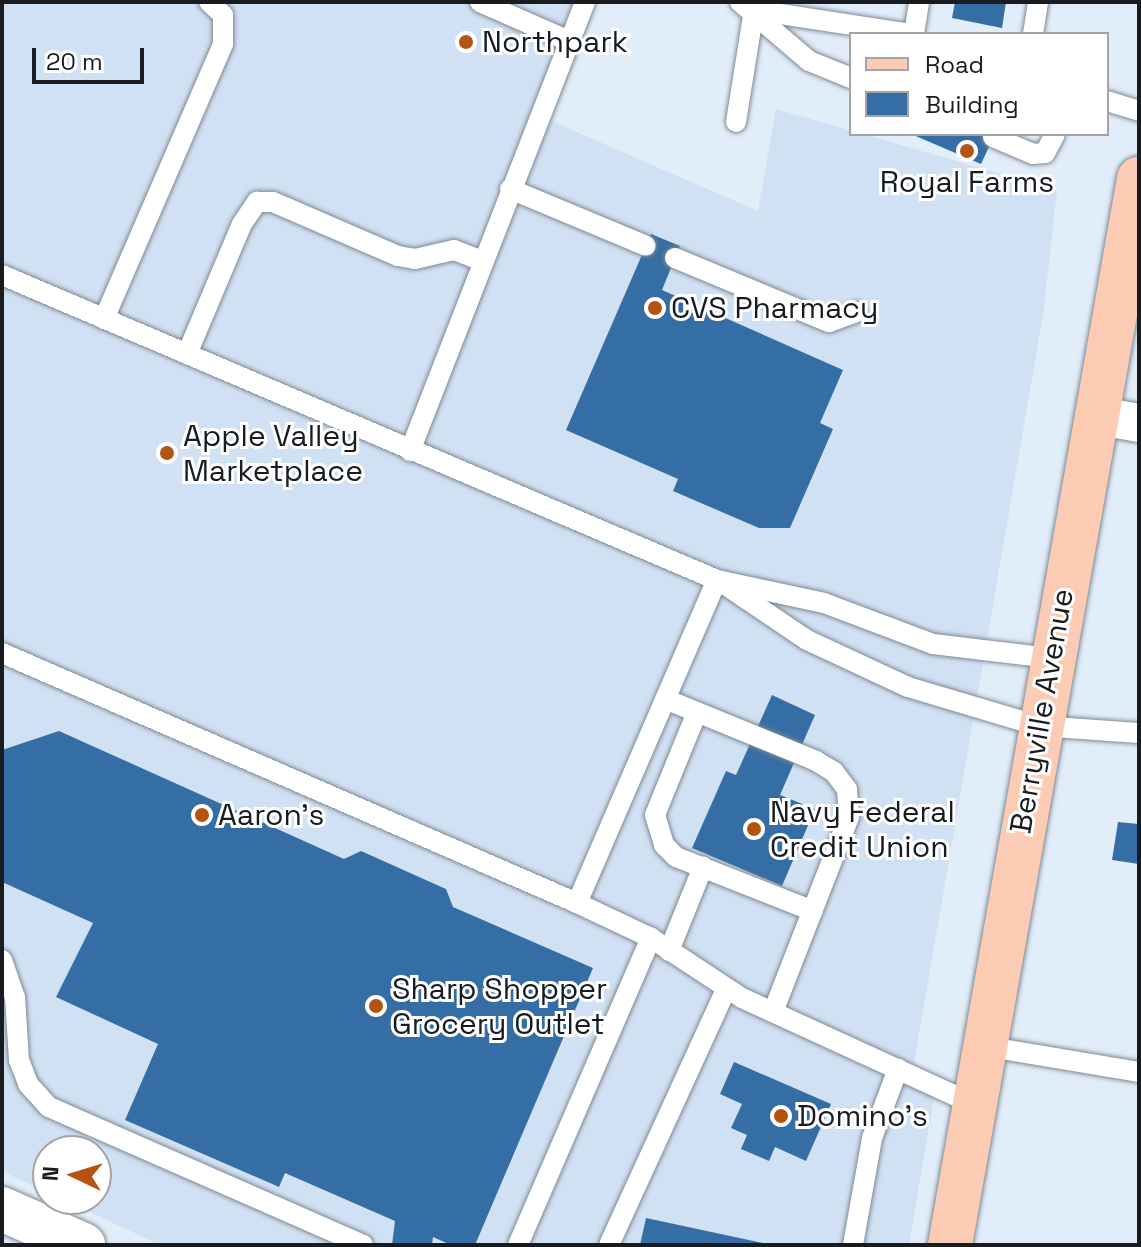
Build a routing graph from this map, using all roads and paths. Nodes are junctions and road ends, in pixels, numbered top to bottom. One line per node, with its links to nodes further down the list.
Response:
1 (209, 2): 24 (lane)
2 (480, 2): 10 (lane)
3 (585, 2): 10 (lane)
4 (919, 2): 8 (lane)
5 (1038, 2): 9 (lane)
6 (747, 6): 7 (lane); 11 (lane); 14 (lane)
7 (900, 32)
8 (912, 32)
9 (1033, 32)
10 (569, 41): 18 (lane)
11 (849, 77)
12 (1109, 102): 13 (lane)
13 (1139, 111)
14 (736, 122)
15 (1054, 136): 16 (lane)
16 (993, 137)
17 (1139, 179): 26 (main road, Berryville Avenue)
18 (510, 189): 19 (lane); 21 (lane)
19 (646, 246)
20 (675, 258): 23 (lane)
21 (483, 261): 25 (lane); 28 (lane)
22 (2, 275): 24 (lane)
23 (856, 312)
24 (104, 319): 25 (lane)
25 (187, 354): 28 (lane)
26 (1094, 415): 27 (street); 31 (main road, Berryville Avenue)
27 (1139, 423)
28 (410, 451): 29 (lane)
29 (717, 580): 31 (lane); 32 (lane); 34 (lane)
30 (2, 653): 37 (lane)
31 (1050, 658): 34 (main road, Berryville Avenue)
32 (665, 699): 33 (lane); 37 (lane)
33 (697, 712): 36 (lane); 38 (lane)
34 (1039, 726): 35 (lane); 44 (main road, Berryville Avenue)
35 (1139, 733)
36 (703, 867): 38 (lane); 40 (lane)
37 (577, 903): 39 (lane)
38 (813, 911): 43 (lane)
39 (651, 938): 40 (lane); 51 (lane)
40 (669, 951): 42 (lane)
41 (2, 960): 50 (lane)
42 (726, 989): 43 (lane); 52 (lane)
43 (773, 1012): 45 (lane)
44 (984, 1046): 46 (lane); 47 (main road, Berryville Avenue)
45 (898, 1069): 47 (lane); 53 (lane)
46 (1139, 1072)
47 (974, 1104): 54 (main road, Berryville Avenue)
48 (2, 1209): 49 (street)
49 (83, 1245)
50 (363, 1245)
51 (518, 1245)
52 (609, 1245)
53 (853, 1245)
54 (950, 1245)

